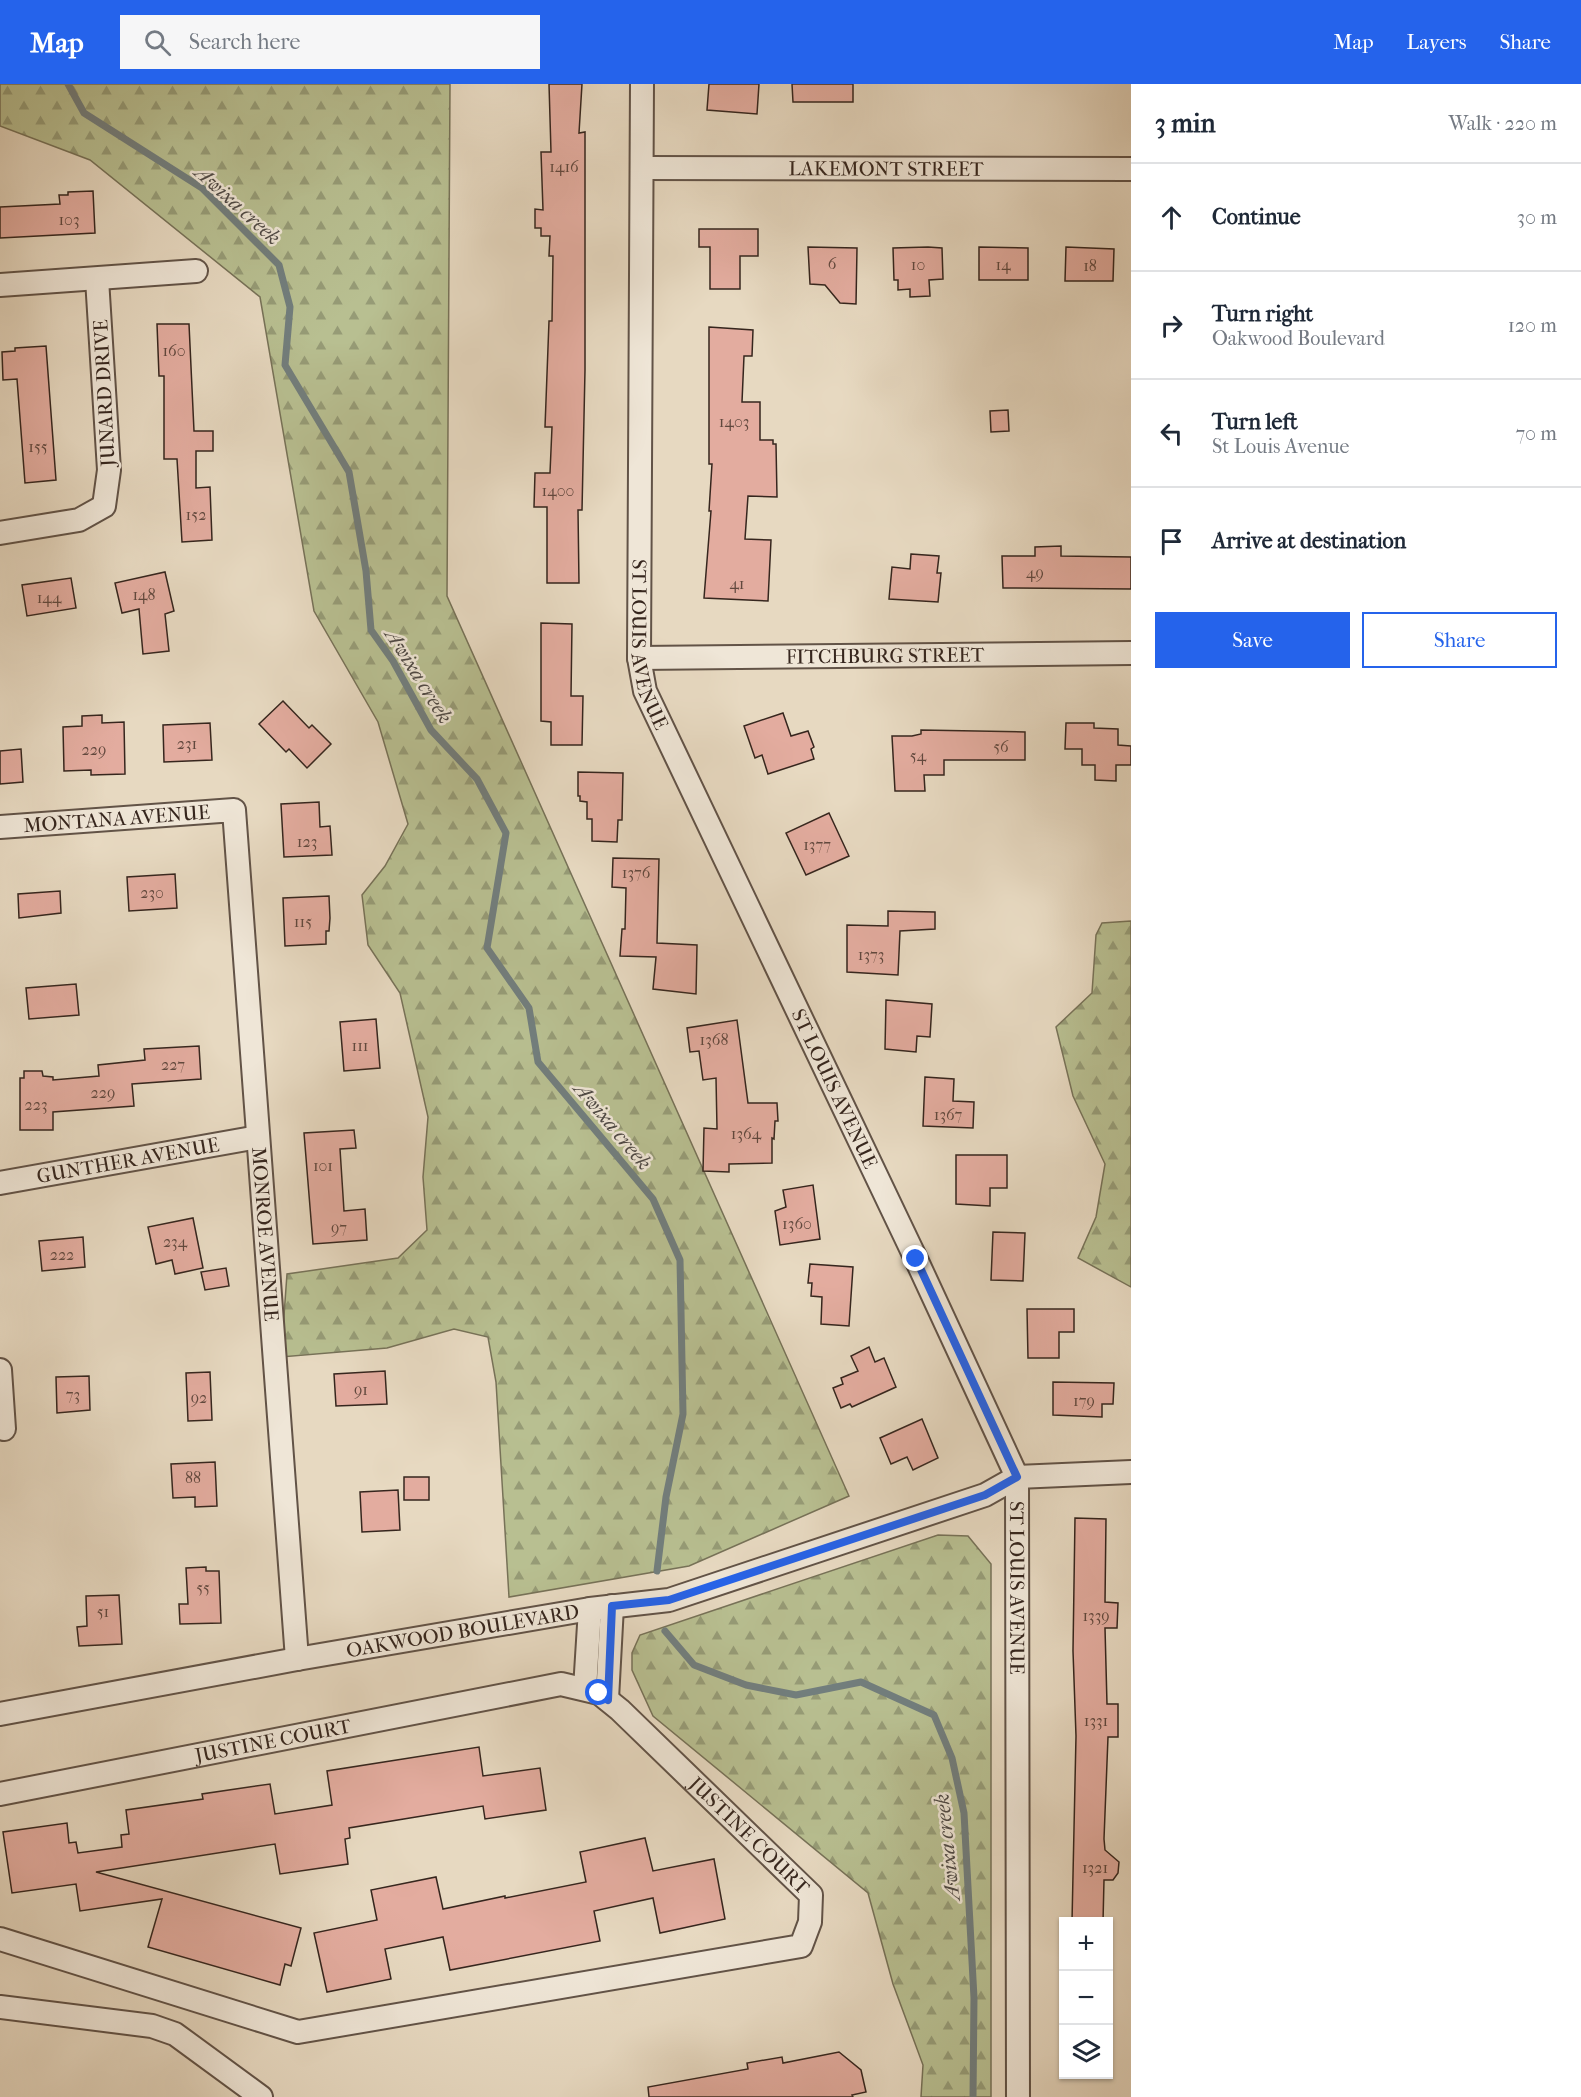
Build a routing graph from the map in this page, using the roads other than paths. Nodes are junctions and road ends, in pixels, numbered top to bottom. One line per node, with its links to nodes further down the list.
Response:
1 (642, 84): 2 (street, ST LOUIS AVENUE)
2 (642, 168): 3 (street, LAKEMONT STREET); 9 (street, ST LOUIS AVENUE)
3 (1131, 169)
4 (196, 271): 5 (street)
5 (97, 279): 6 (street); 7 (street, JUNARD DRIVE)
6 (0, 285)
7 (0, 532)
8 (1131, 653): 9 (street, FITCHBURG STREET)
9 (639, 658): 17 (street, ST LOUIS AVENUE)
10 (234, 810): 11 (street, MONTANA AVENUE); 12 (street, MONROE AVENUE)
11 (0, 827)
12 (258, 1137): 13 (street, GUNTHER AVENUE); 20 (street, MONROE AVENUE)
13 (0, 1183)
14 (0, 1370): 15 (street)
15 (4, 1429)
16 (1131, 1472): 17 (street)
17 (1017, 1477): 18 (street, OAKWOOD BOULEVARD); 28 (street, ST LOUIS AVENUE)
18 (612, 1606): 19 (street, OAKWOOD BOULEVARD); 22 (street)
19 (590, 1609): 20 (street, OAKWOOD BOULEVARD); 21 (street)
20 (297, 1659): 23 (street, OAKWOOD BOULEVARD)
21 (585, 1689): 22 (street, JUSTINE COURT); 24 (street, JUSTINE COURT)
22 (608, 1700): 25 (street, JUSTINE COURT)
23 (0, 1714)
24 (0, 1794)
25 (0, 1939)
26 (0, 2007): 27 (street)
27 (261, 2097)
28 (1018, 2097)

